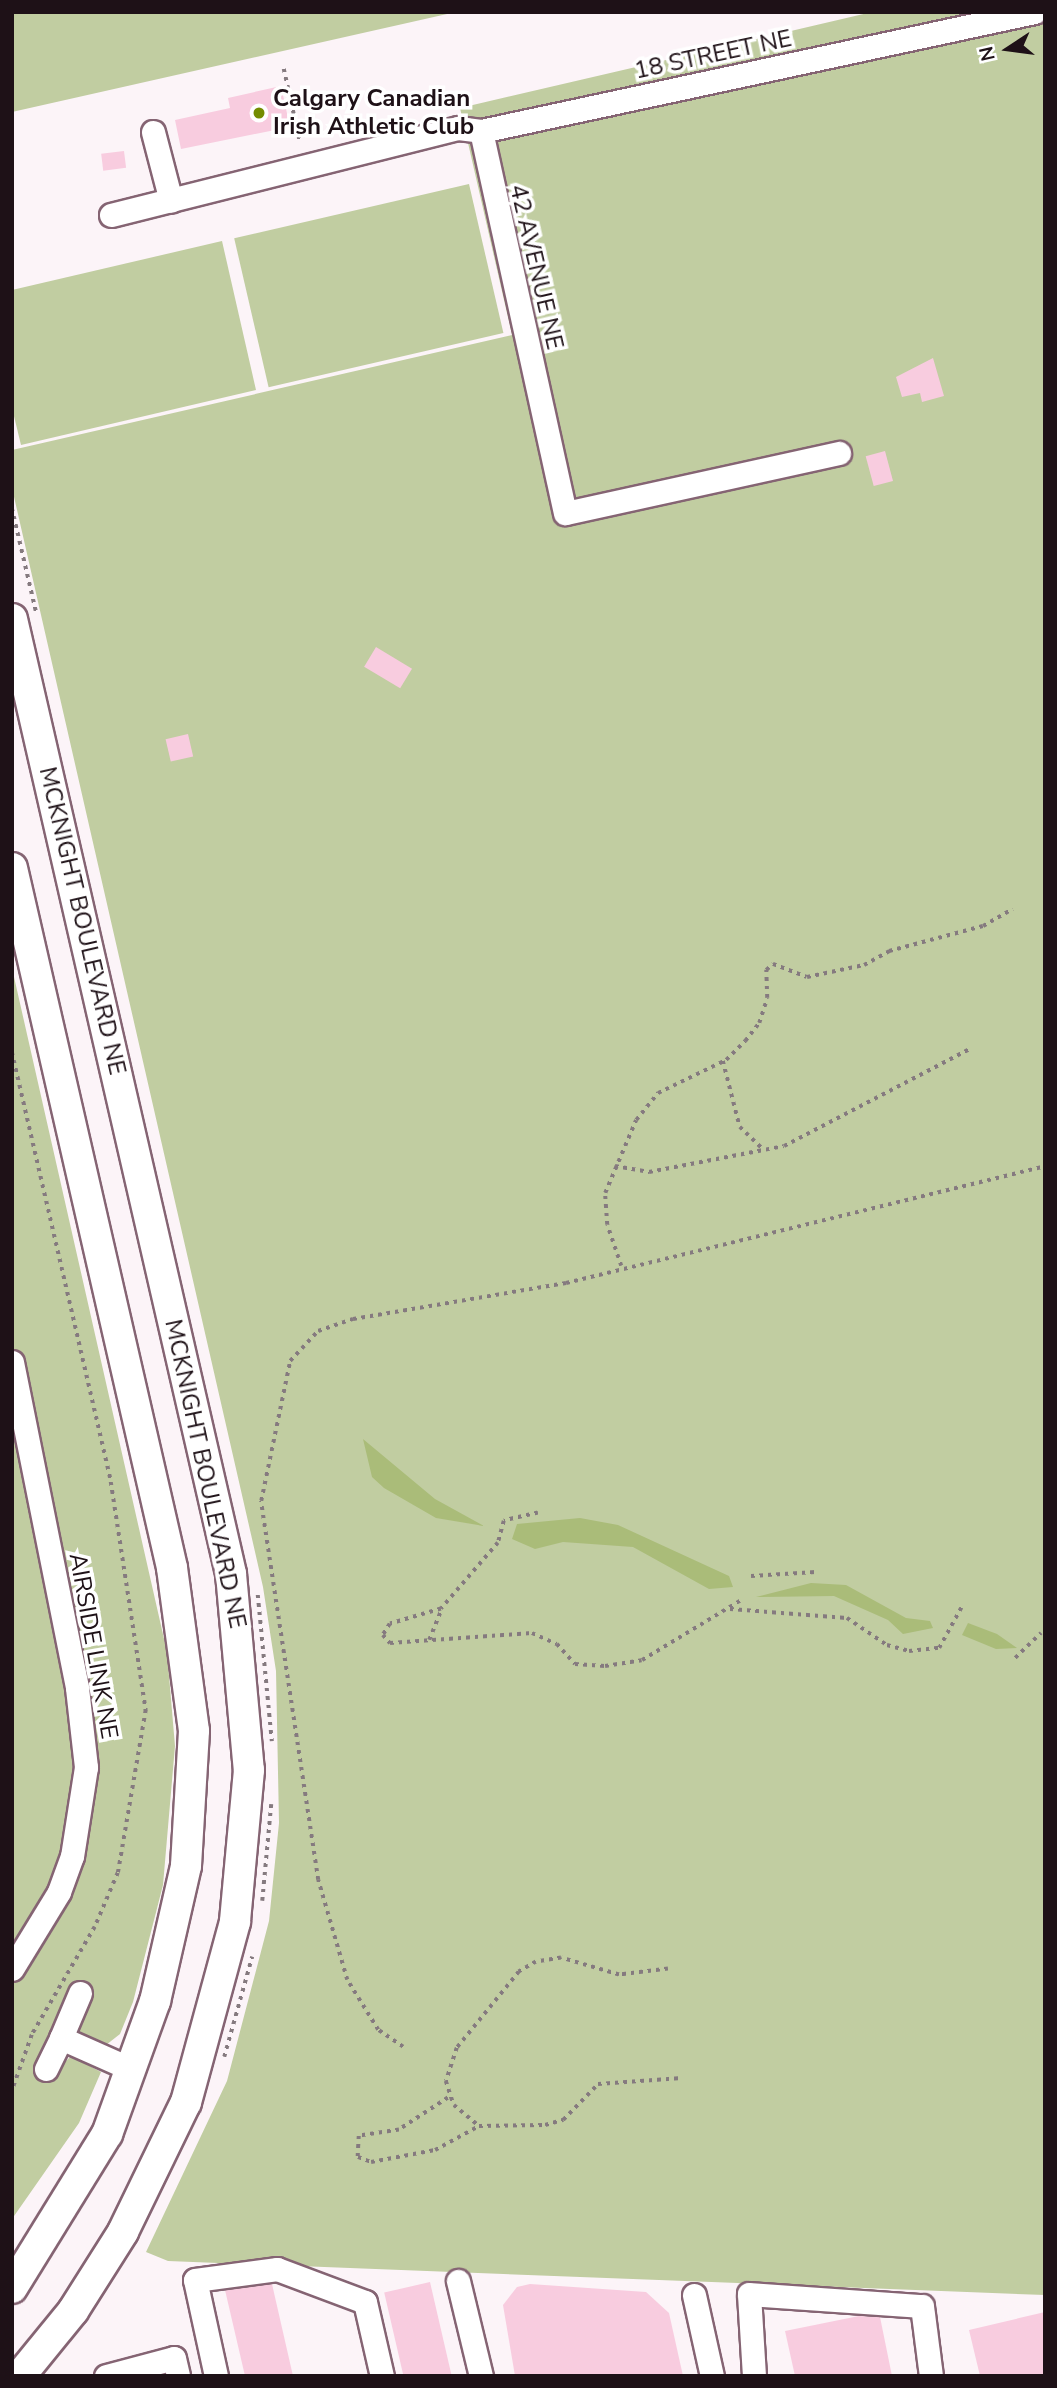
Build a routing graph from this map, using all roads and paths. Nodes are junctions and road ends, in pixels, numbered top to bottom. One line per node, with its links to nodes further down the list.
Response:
1 (1034, 12): 3 (street, 18 STREET NE)
2 (284, 69): 5 (path)
3 (481, 131): 6 (street); 8 (street, 42 AVENUE NE)
4 (153, 132): 6 (street)
5 (300, 142)
6 (171, 201): 7 (street)
7 (111, 215)
8 (839, 453)
9 (12, 619): 46 (main road, MCKNIGHT BOULEVARD NE)
10 (12, 868): 36 (main road)
11 (1012, 909): 14 (path)
12 (968, 1050): 15 (path)
13 (12, 1052): 38 (path)
14 (723, 1061): 15 (path); 16 (path)
15 (763, 1149): 16 (path)
16 (615, 1166): 18 (path)
17 (1045, 1166): 18 (path)
18 (621, 1266): 34 (path)
19 (12, 1362): 30 (street, AIRSIDE LINK NE)
20 (538, 1513): 25 (path)
21 (816, 1572): 22 (path)
22 (751, 1576)
23 (741, 1600): 26 (path)
24 (961, 1608): 26 (path)
25 (441, 1609): 28 (path); 28 (path)
26 (730, 1609): 28 (path)
27 (1041, 1633): 29 (path)
28 (429, 1640)
29 (1015, 1658)
30 (12, 1969)
31 (668, 1969): 39 (path)
32 (80, 1993): 33 (street)
33 (61, 2038): 35 (street); 36 (street)
34 (403, 2047)
35 (46, 2069)
36 (131, 2069): 41 (main road)
37 (682, 2078): 40 (path)
38 (12, 2091)
39 (449, 2097): 40 (path); 40 (path)
40 (479, 2126)
41 (107, 2134): 42 (main road); 44 (main road)
42 (12, 2250)
43 (458, 2281): 51 (street)
44 (12, 2288)
45 (694, 2295): 52 (street)
46 (20, 2376)
47 (106, 2376): 48 (street)
48 (178, 2376)
49 (216, 2376): 50 (street)
50 (382, 2376)
51 (481, 2376)
52 (712, 2376)
53 (754, 2376): 54 (street)
54 (930, 2376)

